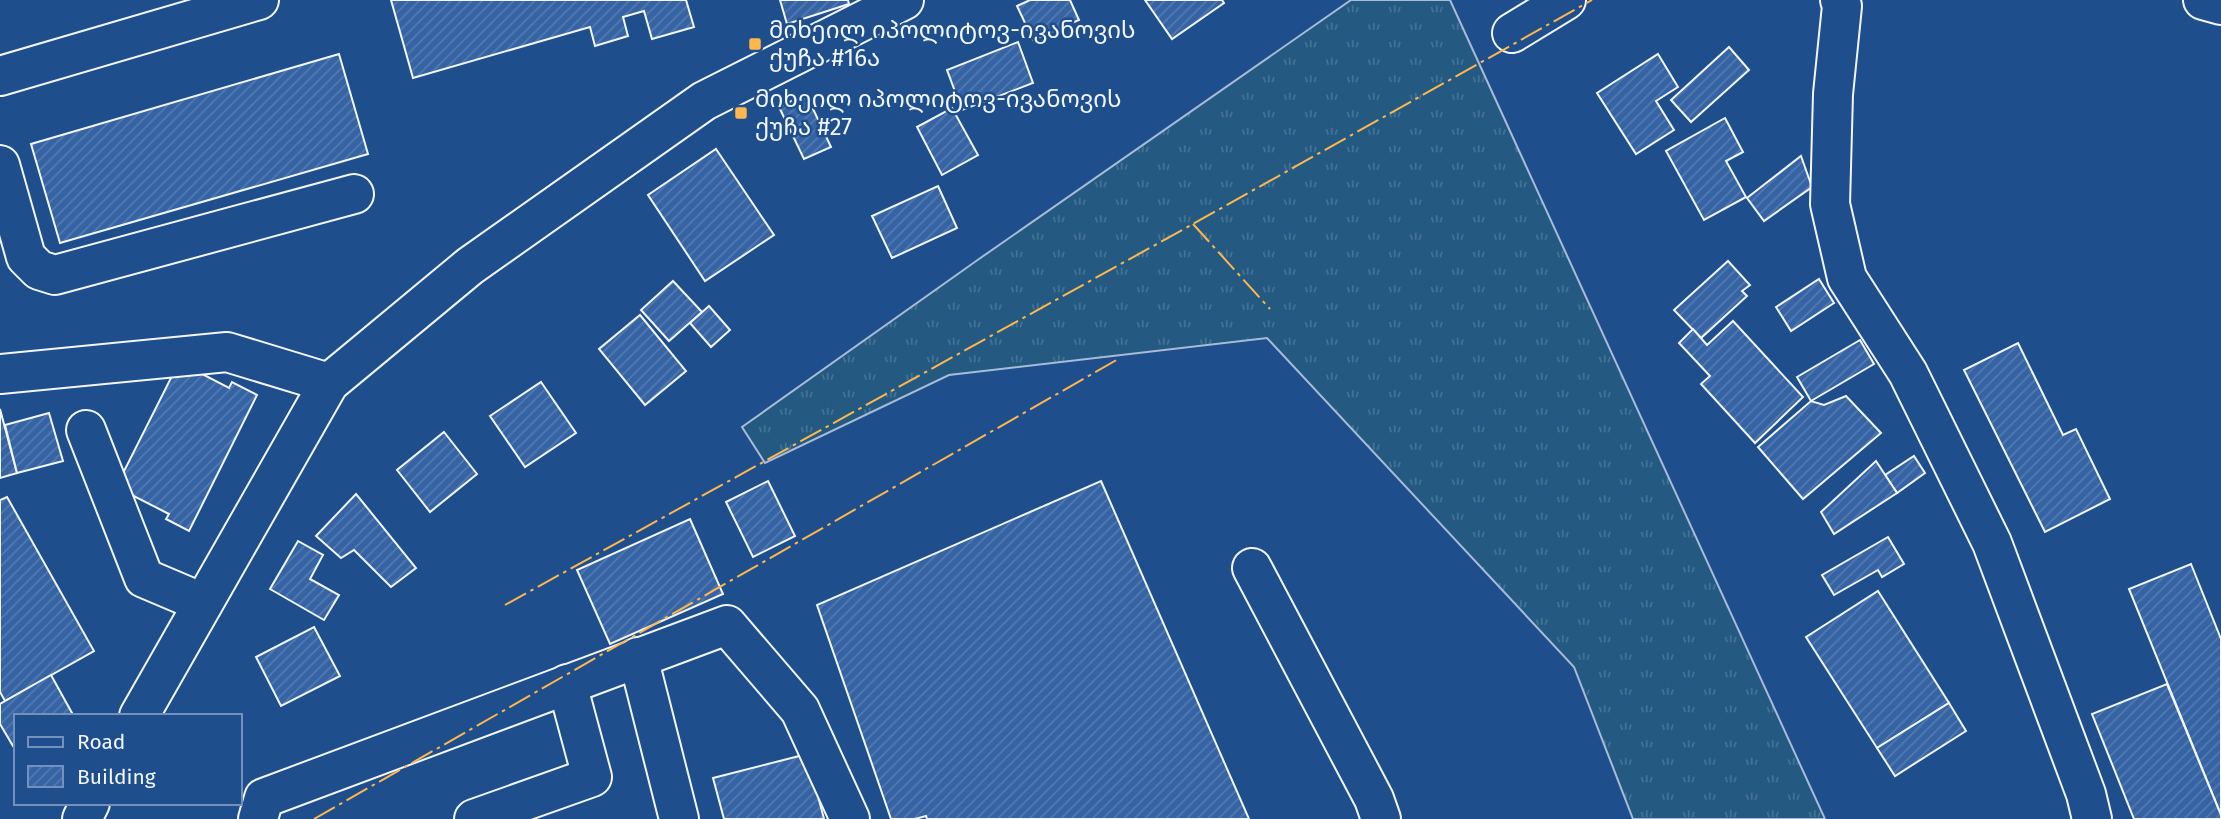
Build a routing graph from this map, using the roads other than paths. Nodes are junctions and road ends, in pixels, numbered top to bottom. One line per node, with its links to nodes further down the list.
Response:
1 (259, 0): 8 (street)
2 (904, 0): 12 (street)
3 (1566, 0): 7 (street)
4 (1840, 0): 24 (street)
5 (2203, 0): 6 (street)
6 (2221, 5)
7 (1512, 33)
8 (0, 76)
9 (0, 165): 10 (street)
10 (354, 194)
11 (0, 374): 12 (street)
12 (329, 383): 15 (street)
13 (86, 430): 15 (street)
14 (1252, 568): 23 (street)
15 (203, 603): 18 (street)
16 (638, 657): 17 (street); 21 (street); 22 (street)
17 (567, 684): 19 (street); 20 (street)
18 (140, 714)
19 (258, 819)
20 (474, 819)
21 (679, 819)
22 (850, 819)
23 (1381, 819)
24 (2092, 819)

